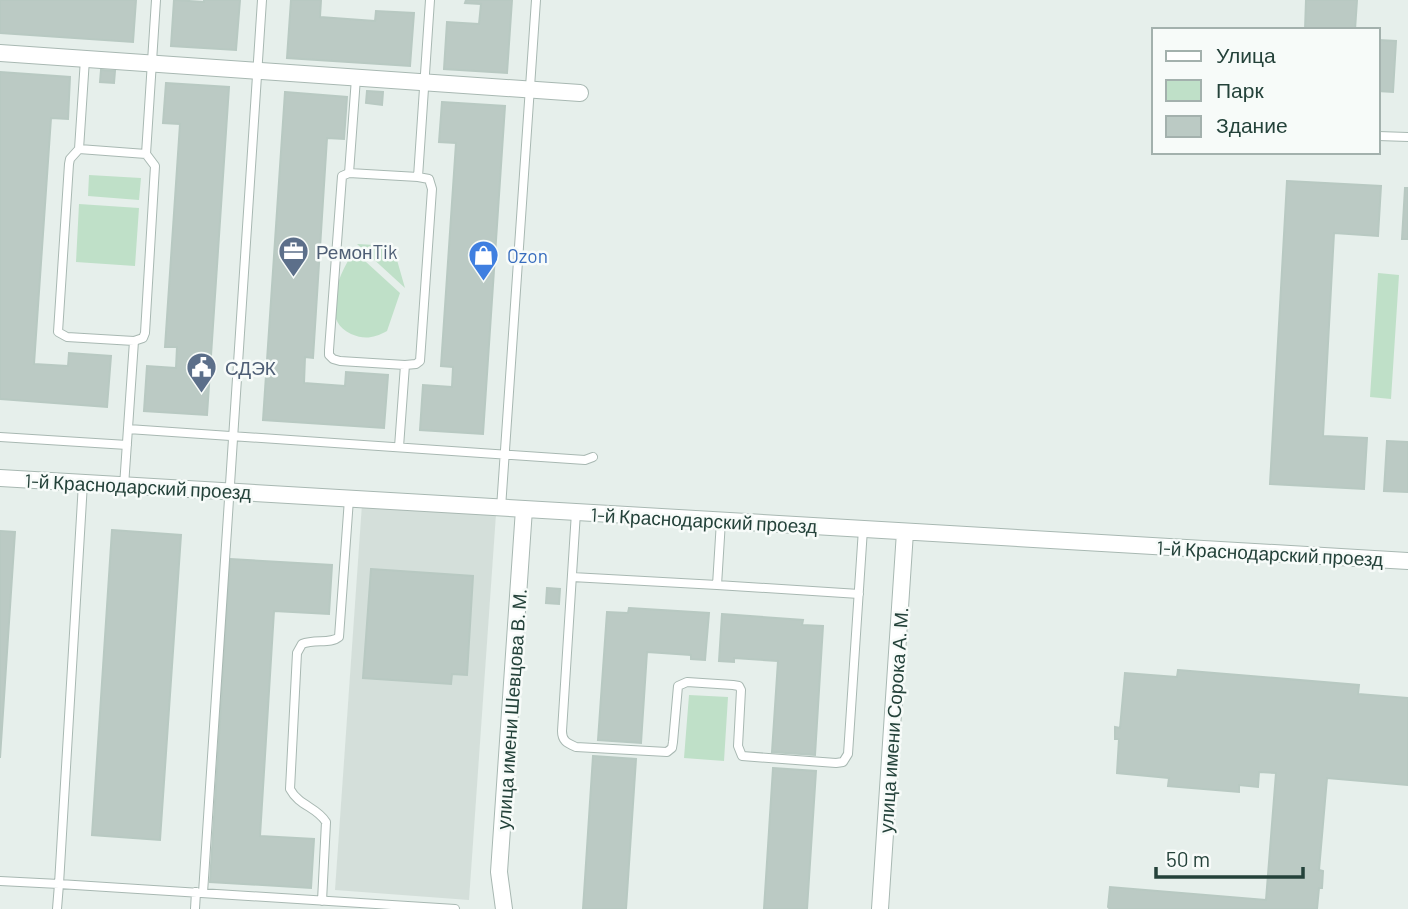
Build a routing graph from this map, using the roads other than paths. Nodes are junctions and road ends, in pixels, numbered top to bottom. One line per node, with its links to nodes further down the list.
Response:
1 (156, 0): 7 (lane)
2 (262, 0): 8 (lane)
3 (430, 0): 10 (lane)
4 (536, 0): 11 (lane)
5 (0, 54): 6 (street)
6 (85, 59): 7 (street); 15 (lane)
7 (152, 64): 8 (street); 16 (lane)
8 (257, 71): 9 (street); 22 (lane)
9 (356, 78): 10 (street); 17 (lane)
10 (424, 82): 11 (street); 18 (lane)
11 (530, 90): 12 (street); 26 (lane)
12 (580, 93)
13 (1380, 136): 14 (lane)
14 (1408, 138)
15 (79, 149): 16 (lane); 19 (lane)
16 (146, 154): 19 (lane)
17 (349, 173): 18 (lane); 20 (lane)
18 (418, 177): 20 (lane)
19 (134, 341): 21 (lane)
20 (405, 365): 25 (lane)
21 (128, 429): 22 (lane); 24 (lane)
22 (232, 436): 25 (lane); 31 (lane)
23 (0, 437): 24 (lane)
24 (127, 445): 30 (lane)
25 (399, 447): 26 (lane)
26 (505, 455): 27 (lane); 33 (lane)
27 (593, 457)
28 (0, 478): 29 (street, 1-й Краснодарский проезд)
29 (83, 483): 30 (street, 1-й Краснодарский проезд); 44 (lane)
30 (124, 486): 31 (street, 1-й Краснодарский проезд)
31 (229, 492): 32 (street, 1-й Краснодарский проезд); 45 (lane)
32 (349, 499): 33 (street, 1-й Краснодарский проезд); 46 (lane)
33 (501, 508): 34 (street, 1-й Краснодарский проезд)
34 (524, 509): 35 (street, 1-й Краснодарский проезд); 51 (street, улица имени Шевцова В. М.)
35 (576, 512): 36 (street, 1-й Краснодарский проезд); 40 (lane)
36 (721, 521): 37 (street, 1-й Краснодарский проезд); 41 (lane)
37 (863, 529): 38 (street, 1-й Краснодарский проезд); 42 (lane)
38 (905, 532): 39 (street, 1-й Краснодарский проезд); 52 (street, улица имени Сорока А. М.)
39 (1408, 561)
40 (572, 577): 41 (lane); 42 (lane)
41 (717, 585): 42 (lane)
42 (859, 594)
43 (0, 881): 44 (lane)
44 (59, 884): 45 (lane); 48 (lane)
45 (199, 892): 46 (lane); 49 (lane)
46 (322, 901): 47 (lane)
47 (335, 905): 50 (lane)
48 (57, 909)
49 (195, 909)
50 (455, 909)
51 (504, 909)
52 (880, 909)

